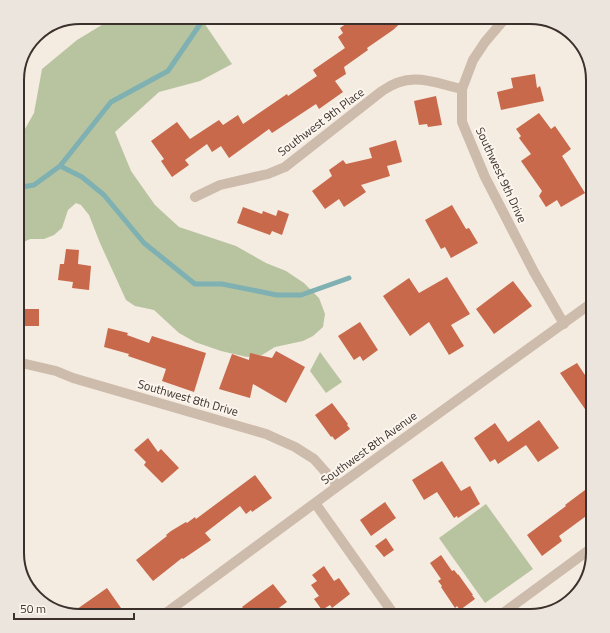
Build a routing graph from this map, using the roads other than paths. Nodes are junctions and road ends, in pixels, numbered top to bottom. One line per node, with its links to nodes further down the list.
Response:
1 (500, 24): 2 (street, Southwest 9th Drive)
2 (462, 89): 3 (street, Southwest 9th Place); 5 (street, Southwest 9th Drive)
3 (195, 197)
4 (586, 307): 5 (street, Southwest 8th Avenue)
5 (564, 324): 7 (street, Southwest 8th Avenue)
6 (24, 364): 7 (street, Southwest 8th Drive)
7 (338, 486): 8 (street, Southwest 8th Avenue)
8 (315, 503): 10 (street, Southwest 8th Avenue); 11 (street)
9 (586, 552): 12 (street)
10 (171, 609)
11 (391, 609)
12 (508, 609)

